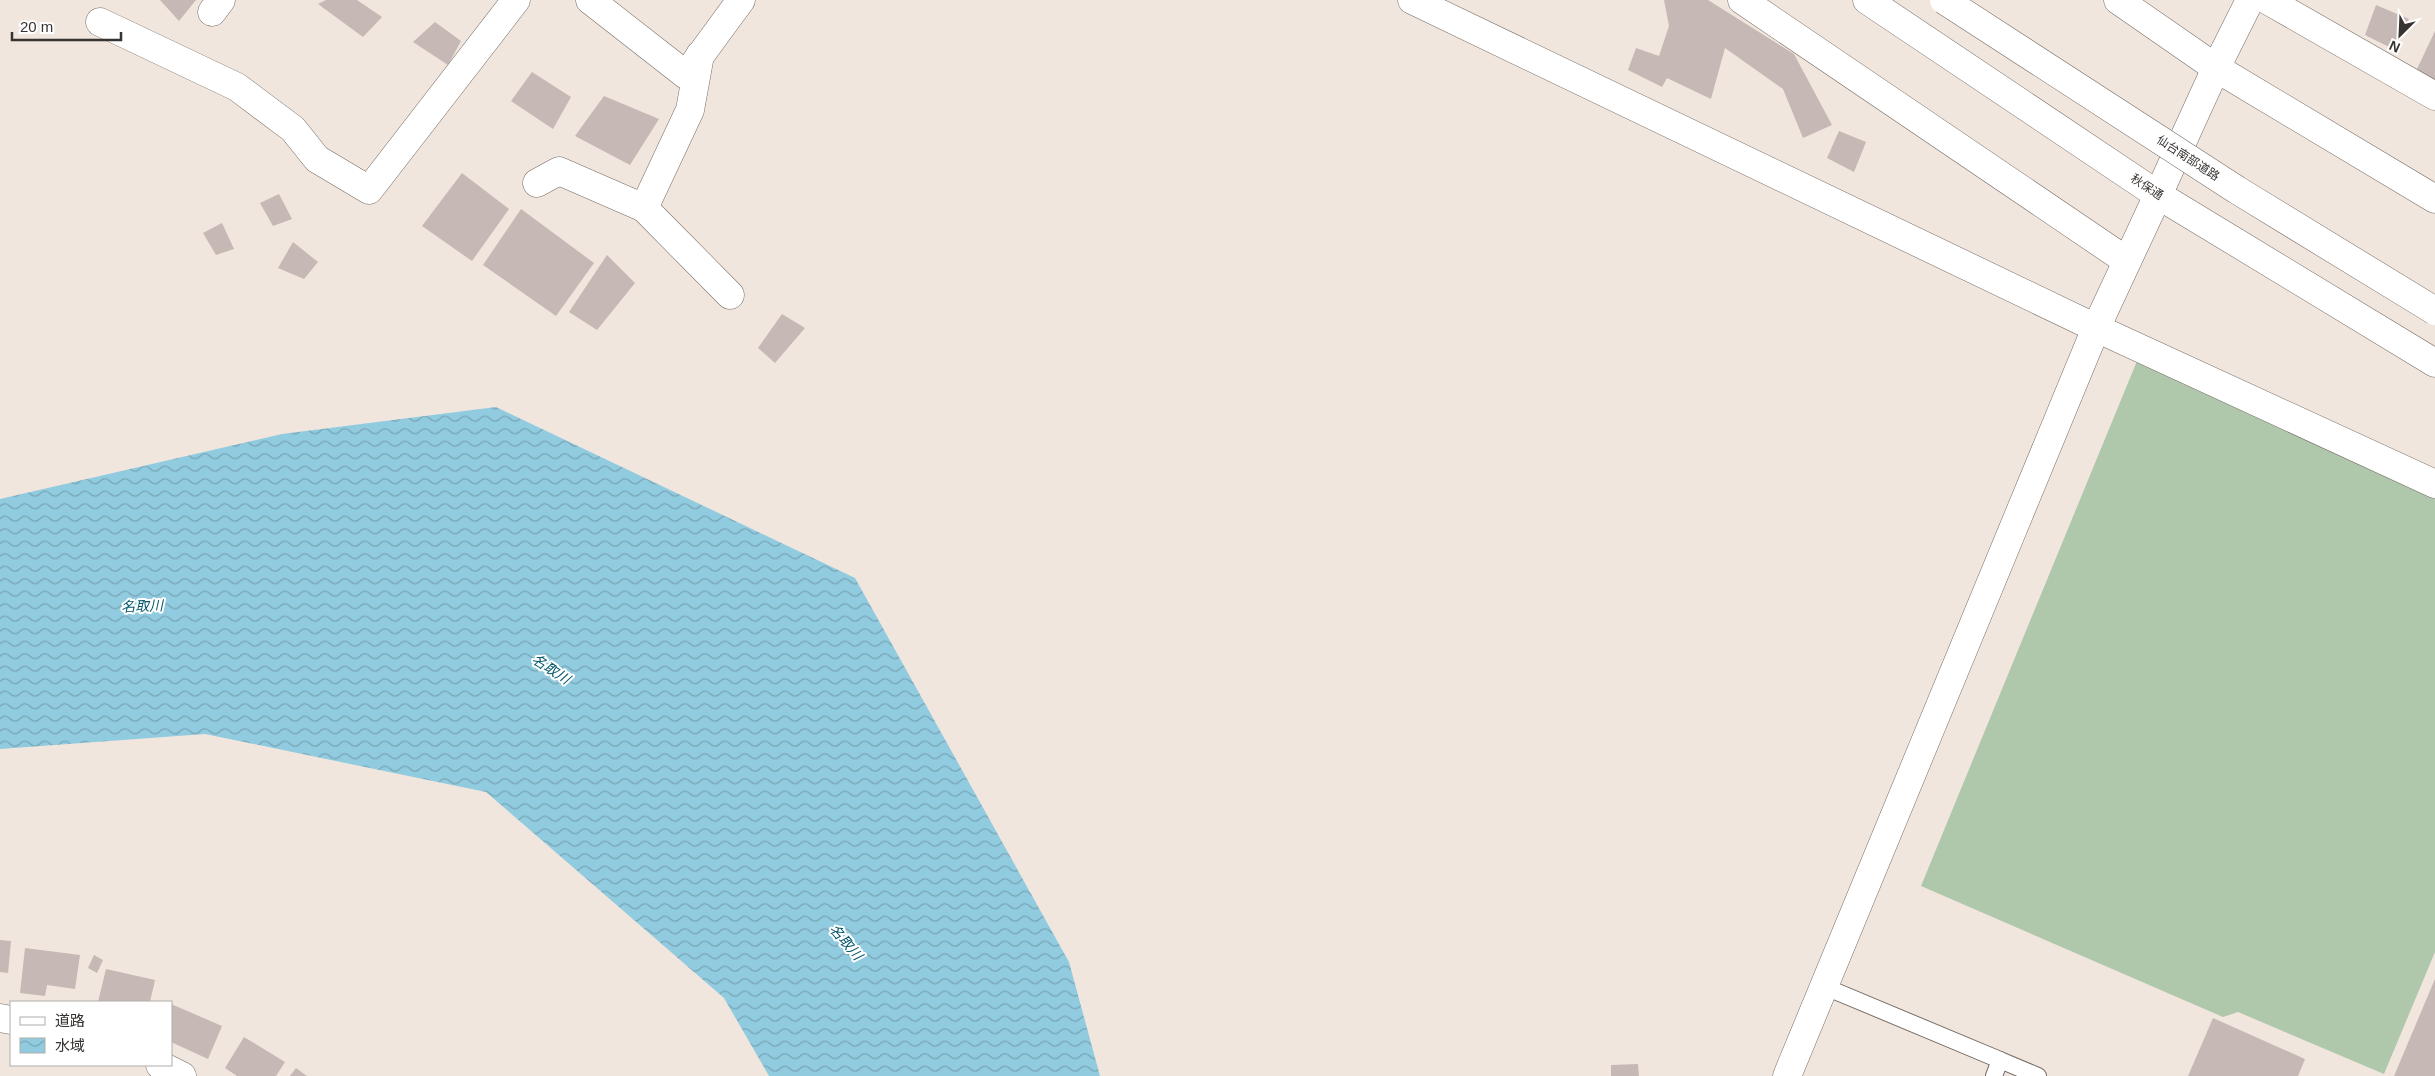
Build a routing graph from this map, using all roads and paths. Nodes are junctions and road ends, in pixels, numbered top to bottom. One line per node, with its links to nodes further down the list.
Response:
1 (516, 0): 11 (main road)
2 (590, 0): 12 (main road)
3 (741, 0): 12 (main road)
4 (1412, 0): 22 (main road)
5 (1742, 0): 19 (main road)
6 (1868, 0): 16 (main road, 秋保通)
7 (1944, 0): 21 (main road, 仙台南部道路, bridge)
8 (2118, 0): 13 (main road)
9 (2250, 0): 13 (main road)
10 (2267, 0): 14 (main road)
11 (100, 22)
12 (700, 56): 18 (main road)
13 (2216, 68): 16 (main road); 17 (main road)
14 (2435, 96)
15 (537, 183): 18 (main road)
16 (2158, 195): 19 (main road); 23 (main road, 秋保通)
17 (2435, 199)
18 (644, 208): 20 (main road)
19 (2127, 262): 22 (main road)
20 (730, 295)
21 (2435, 311)
22 (2096, 328): 24 (main road); 25 (main road)
23 (2435, 363)
24 (2435, 484)
25 (1823, 986): 26 (lane); 29 (main road)
26 (2000, 1060): 30 (lane); 31 (lane)
27 (162, 1066): 28 (main road)
28 (182, 1076)
29 (1787, 1076)
30 (1994, 1076)
31 (2038, 1076)

